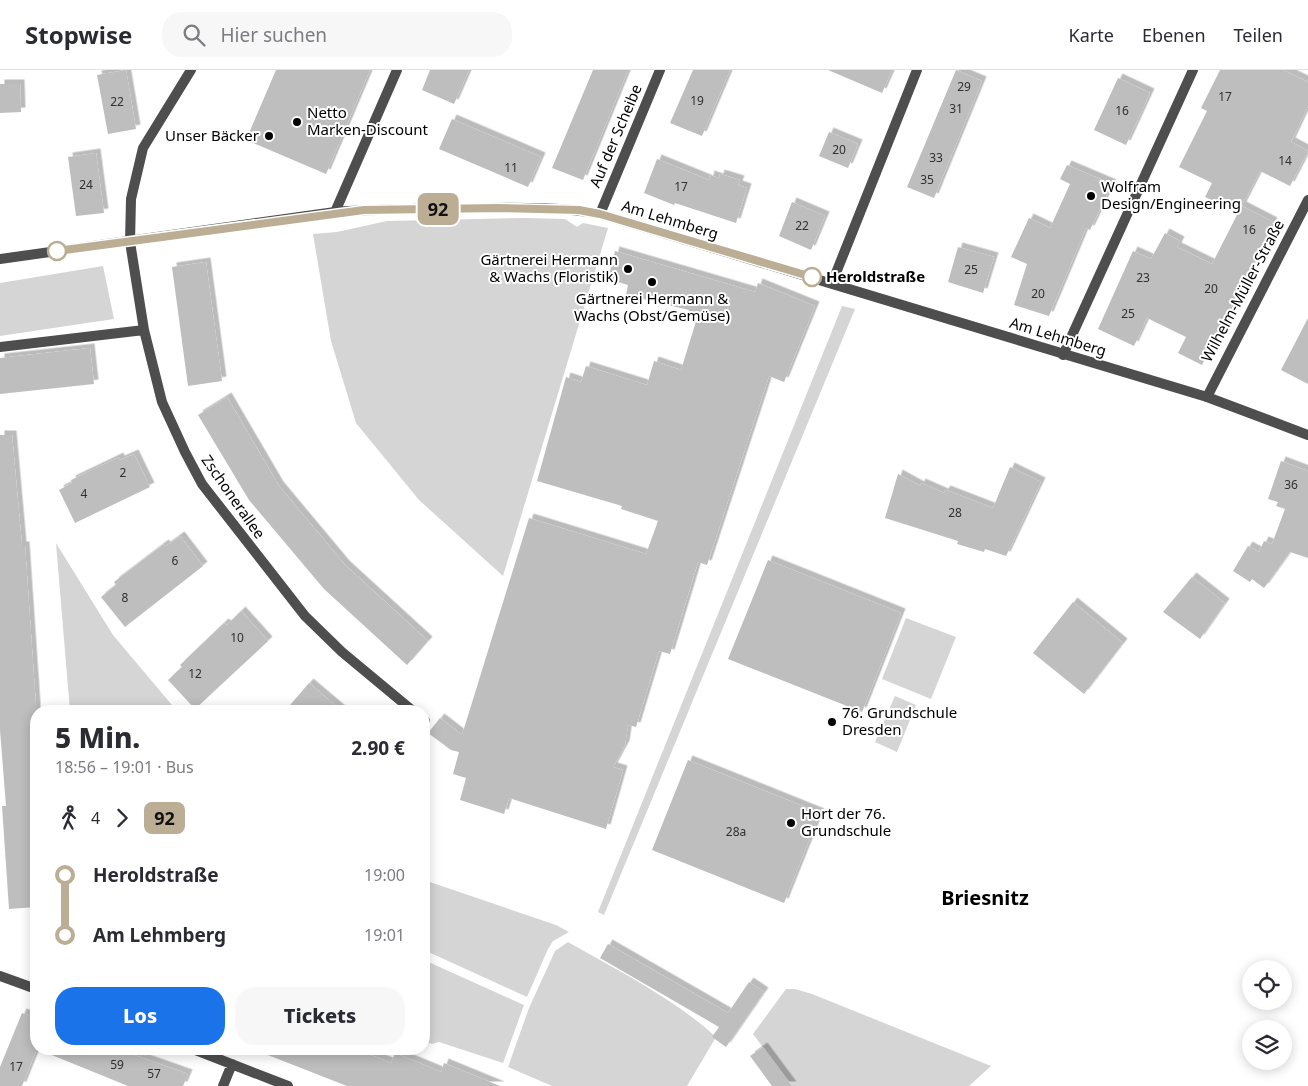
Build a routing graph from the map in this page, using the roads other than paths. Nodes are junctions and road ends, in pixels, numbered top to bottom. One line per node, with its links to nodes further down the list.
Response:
1 (191, 70): 9 (street, Zschonerallee)
2 (397, 70): 7 (street)
3 (660, 70): 8 (street, Auf der Scheibe)
4 (918, 70): 11 (street)
5 (1193, 70): 14 (street)
6 (1308, 200): 15 (street, Wilhelm-Müller-Straße)
7 (335, 212): 8 (street, Am Lehmberg); 9 (street, Am Lehmberg)
8 (600, 214): 11 (street, Am Lehmberg)
9 (130, 242): 10 (street, Am Lehmberg); 12 (street, Zschonerallee)
10 (0, 259)
11 (832, 283): 14 (street, Am Lehmberg)
12 (144, 330): 13 (street); 17 (street, Zschonerallee)
13 (0, 346)
14 (1063, 355): 15 (street, Am Lehmberg)
15 (1207, 397): 16 (street, Am Lehmberg)
16 (1308, 434)
17 (406, 705)
18 (0, 976): 19 (street)
19 (30, 988)
20 (208, 1055): 21 (street)
21 (232, 1064): 22 (street); 23 (street)
22 (223, 1086)
23 (288, 1086)

